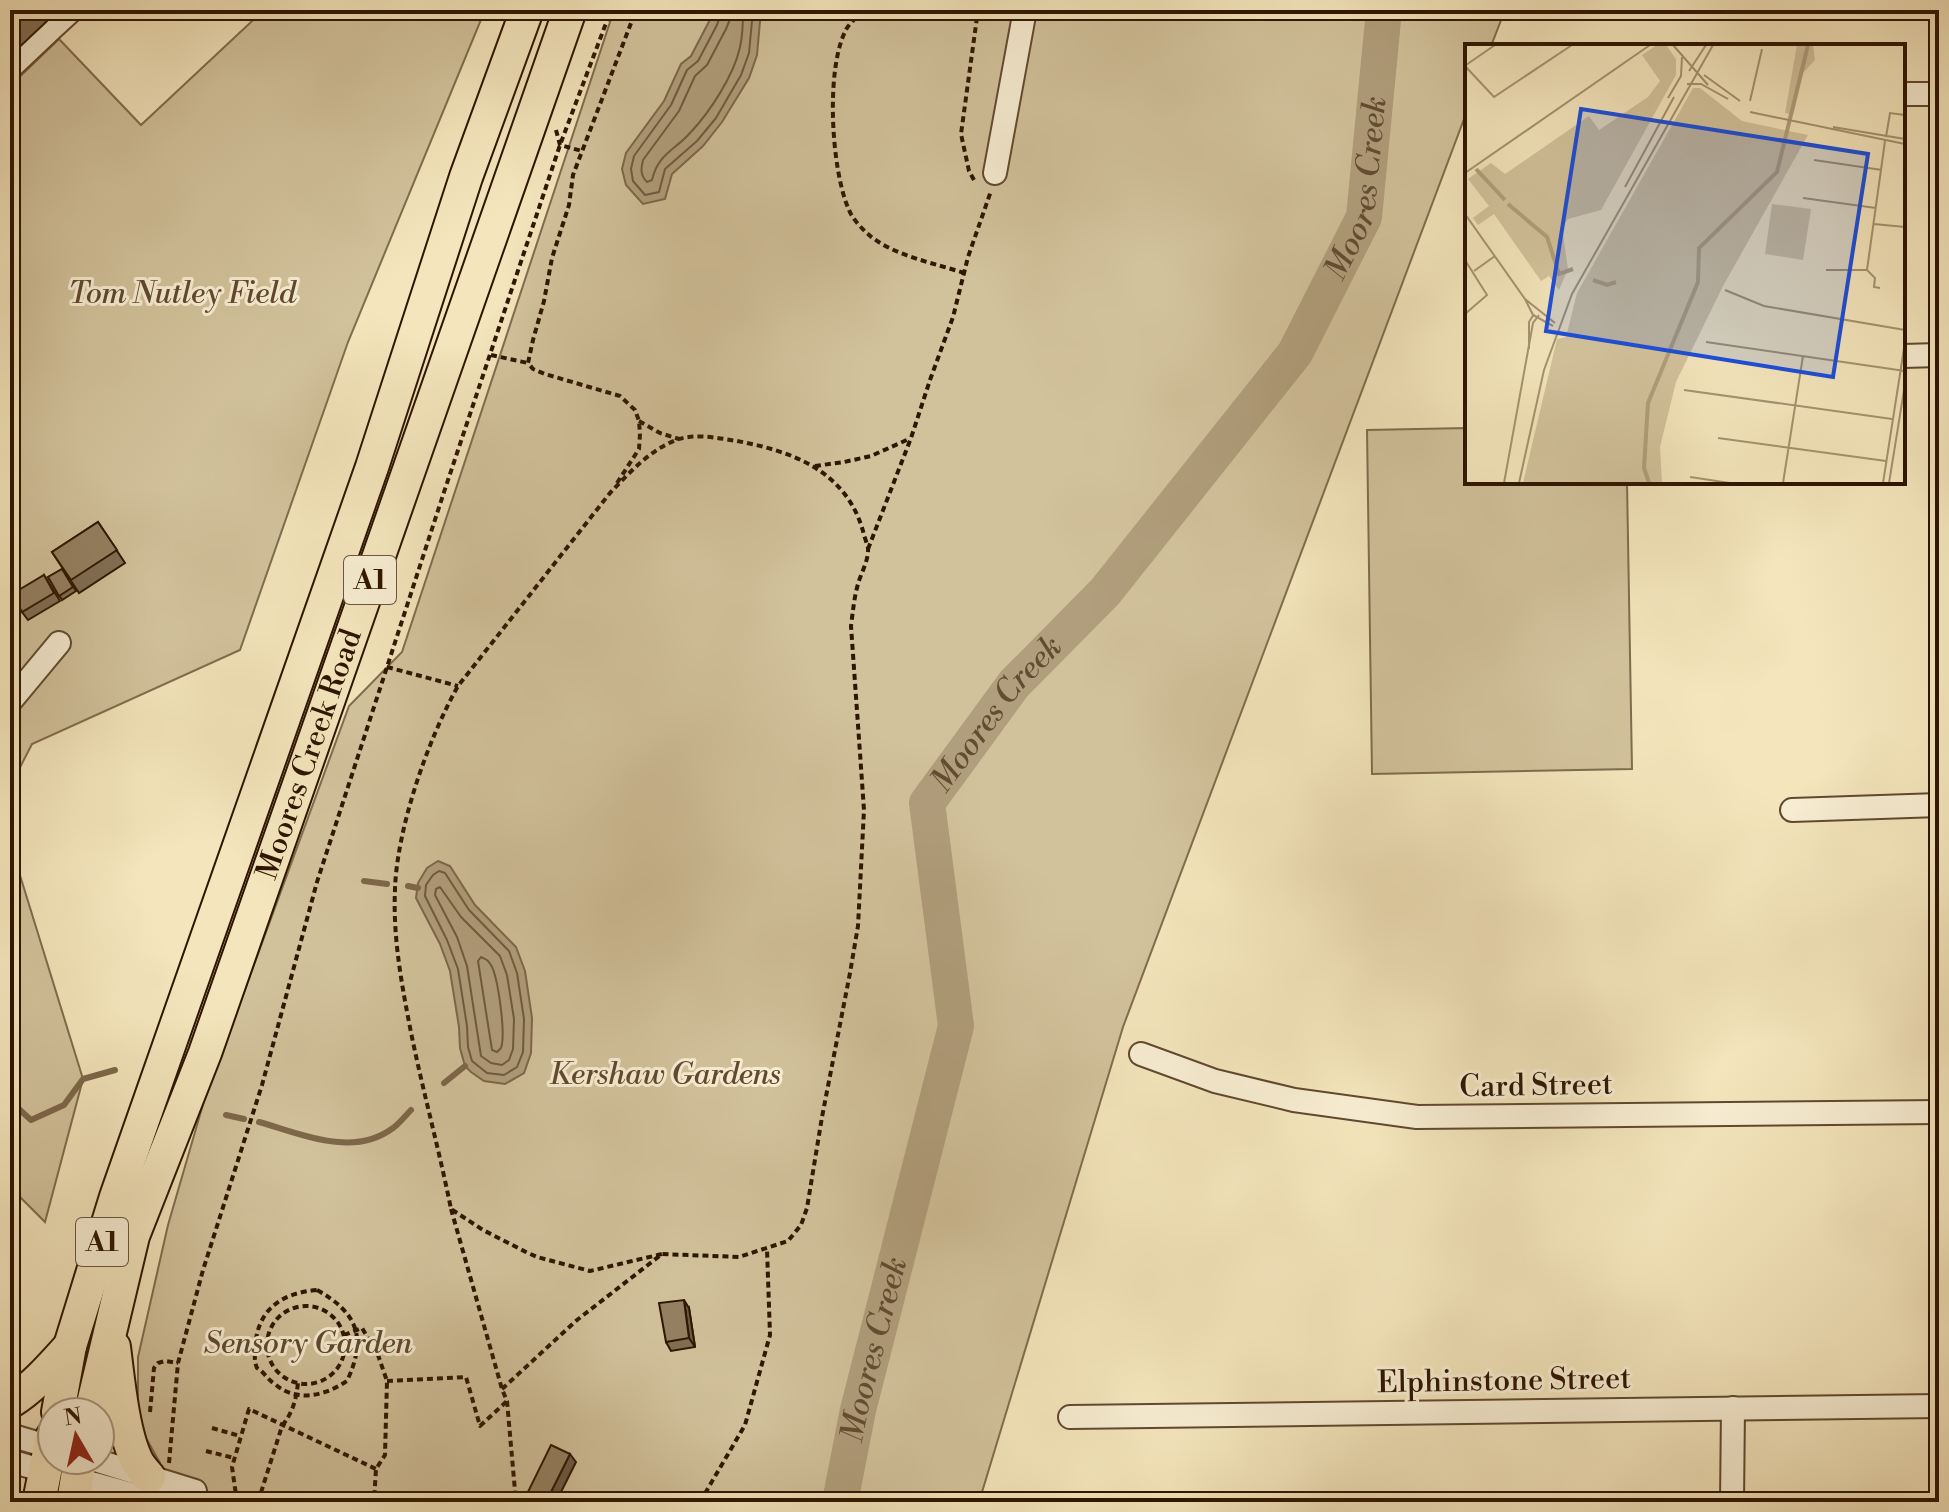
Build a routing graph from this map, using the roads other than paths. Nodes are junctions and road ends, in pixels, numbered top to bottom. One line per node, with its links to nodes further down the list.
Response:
1 (527, 10): 18 (highway, Moores Creek Road / A1)
2 (570, 10): 17 (highway, Moores Creek Road / A1)
3 (1025, 10): 8 (street)
4 (71, 11): 5 (street)
5 (10, 68)
6 (1905, 94): 7 (street)
7 (1939, 94)
8 (984, 182)
9 (1939, 355): 10 (street)
10 (1905, 356)
11 (59, 643): 12 (street)
12 (10, 702)
13 (1939, 805): 14 (street)
14 (1792, 810)
15 (1141, 1054): 16 (street, Card Street)
16 (1939, 1112)
17 (112, 1324): 20 (highway, Moores Creek Road / A1); 30 (highway)
18 (70, 1346): 19 (highway, Moores Creek Road / A1); 21 (highway)
19 (61, 1396)
20 (95, 1396)
21 (10, 1402)
22 (1939, 1406): 23 (street, Elphinstone Street)
23 (1733, 1408): 24 (street, Elphinstone Street); 32 (street)
24 (1070, 1417)
25 (10, 1435): 26 (street)
26 (36, 1453)
27 (10, 1461): 28 (street)
28 (36, 1461)
29 (86, 1476): 30 (street)
30 (154, 1489): 31 (street)
31 (195, 1491)
32 (1732, 1502)

